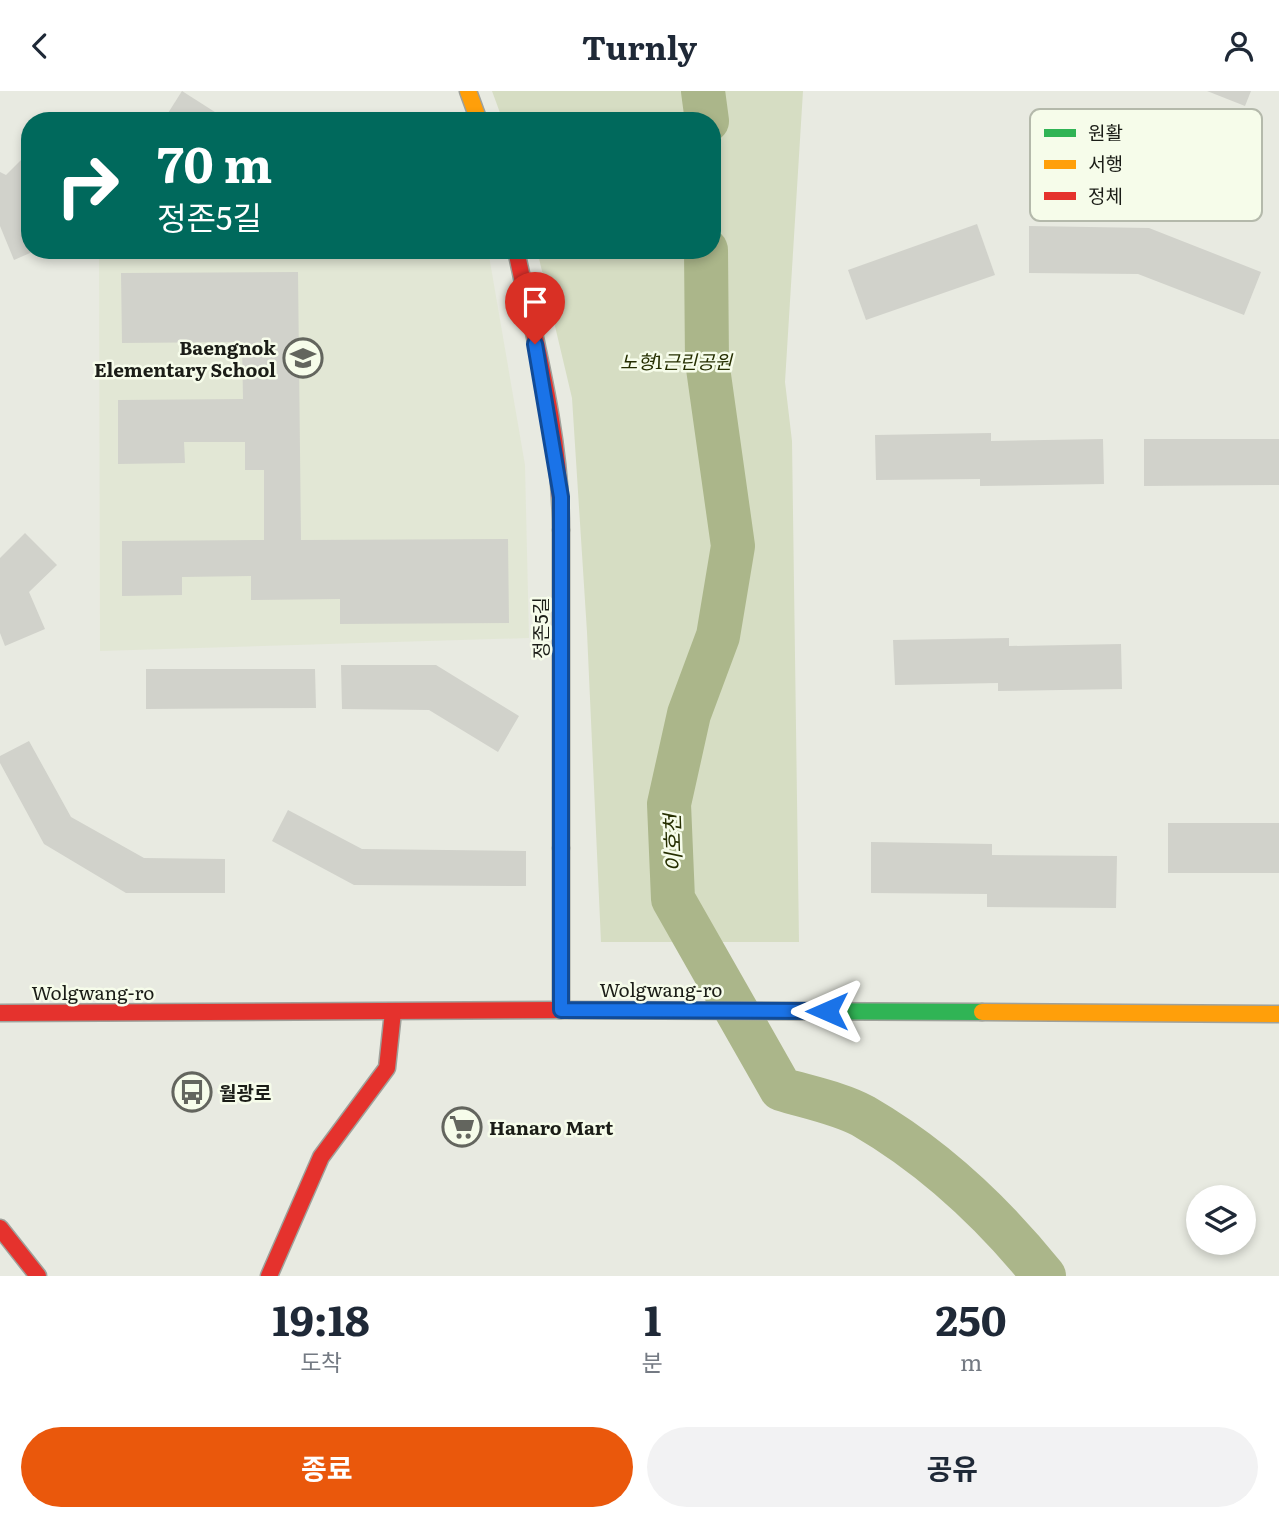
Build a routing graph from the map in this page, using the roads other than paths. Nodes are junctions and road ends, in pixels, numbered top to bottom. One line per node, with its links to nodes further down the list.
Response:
1 (468, 91): 2 (main road)
2 (476, 112)
3 (518, 259): 4 (main road, 정존5길)
4 (561, 1010): 5 (main road, Wolgwang-ro); 7 (main road, Wolgwang-ro)
5 (393, 1012): 6 (main road, Wolgwang-ro); 10 (main road)
6 (0, 1013)
7 (1279, 1014)
8 (0, 1228): 9 (main road)
9 (38, 1276)
10 (269, 1276)

